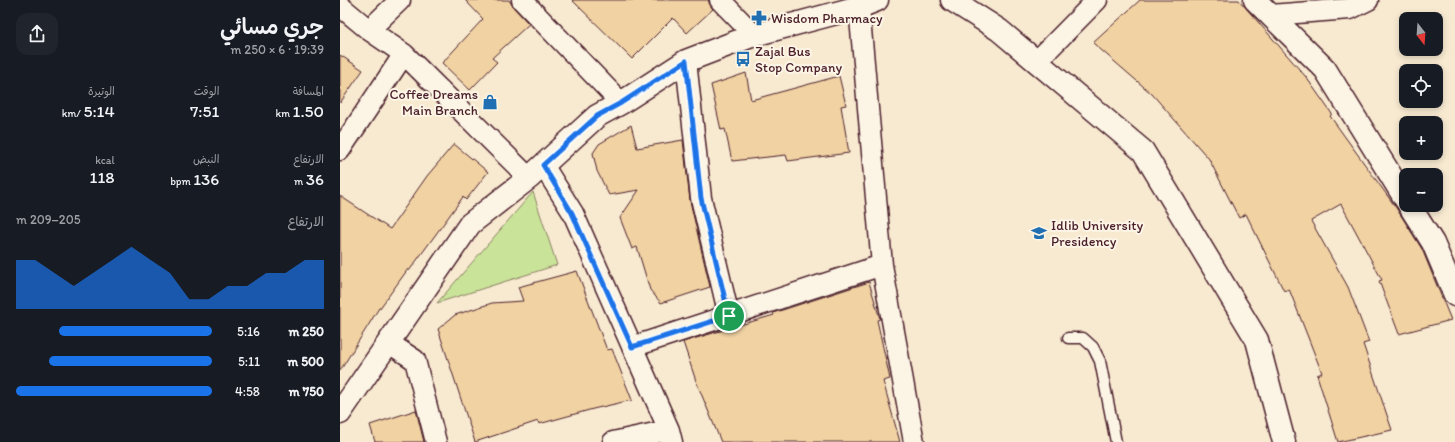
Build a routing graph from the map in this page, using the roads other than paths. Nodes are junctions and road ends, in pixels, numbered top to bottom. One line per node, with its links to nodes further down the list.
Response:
1 (400, 0): 10 (street)
2 (522, 0): 15 (street)
3 (720, 0): 11 (street)
4 (952, 0): 14 (street)
5 (1097, 0): 14 (street)
6 (1368, 0): 9 (street)
7 (868, 3): 11 (street); 20 (street)
8 (340, 6): 10 (street)
9 (1263, 7): 18 (street)
10 (369, 30): 12 (street)
11 (754, 35): 13 (street)
12 (404, 54): 16 (street); 17 (street)
13 (686, 61): 15 (street); 22 (street)
14 (1036, 62): 32 (street)
15 (621, 103): 17 (street)
16 (340, 150)
17 (536, 172): 24 (street); 25 (street)
18 (1399, 189)
19 (1413, 212): 21 (street)
20 (882, 265): 22 (street); 30 (street)
21 (1455, 295)
22 (729, 316): 25 (street)
23 (1068, 338): 31 (lane)
24 (388, 343): 26 (street); 28 (street)
25 (632, 347): 27 (street)
26 (340, 413)
27 (670, 436): 29 (street)
28 (436, 442)
29 (613, 442)
30 (914, 442)
31 (1116, 442)
32 (1284, 442)

